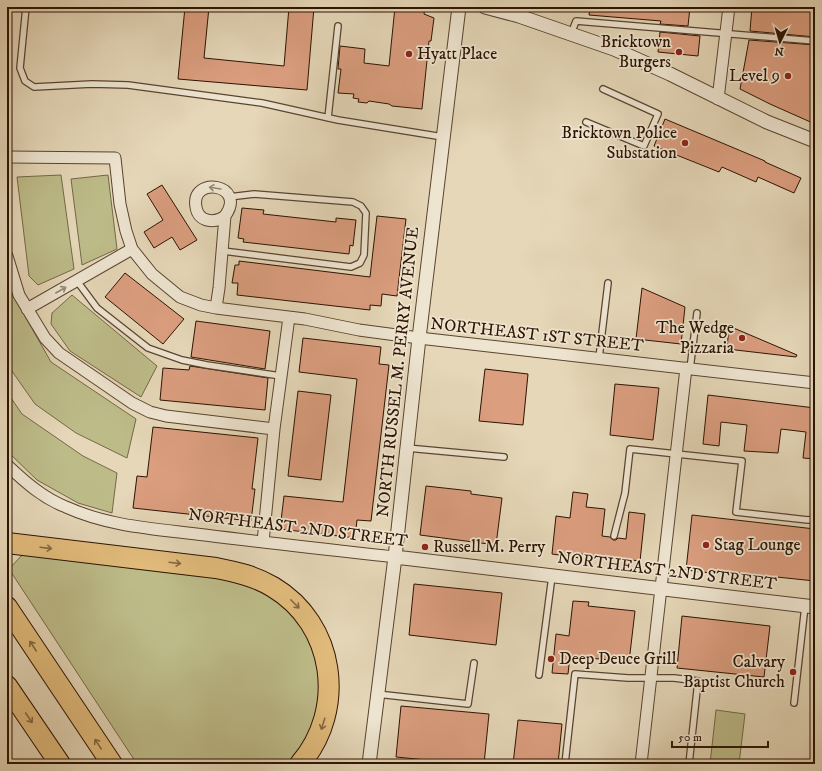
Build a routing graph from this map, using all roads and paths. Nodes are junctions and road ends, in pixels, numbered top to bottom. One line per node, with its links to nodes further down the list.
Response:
1 (26, 7): 11 (lane)
2 (459, 7): 13 (street, NORTH RUSSEL M. PERRY AVENUE)
3 (485, 7): 6 (street)
4 (729, 7): 7 (street)
5 (338, 26): 11 (lane)
6 (571, 34): 7 (lane); 10 (street)
7 (726, 34): 8 (lane); 10 (street)
8 (815, 40)
9 (603, 89): 12 (lane)
10 (718, 99): 14 (street)
11 (328, 118): 13 (lane)
12 (586, 122)
13 (443, 137): 27 (street, NORTH RUSSEL M. PERRY AVENUE)
14 (815, 141)
15 (7, 157): 18 (street, NORTHEAST 1ST STREET)
16 (229, 197): 17 (street); 17 (street, one-way to 17); 19 (lane)
17 (225, 216): 19 (street)
18 (132, 249): 21 (street); 23 (street, NORTHEAST 1ST STREET)
19 (223, 252): 23 (street)
20 (7, 256): 24 (street)
21 (77, 281): 24 (street, one-way to 21); 30 (lane)
22 (608, 283): 28 (lane)
23 (216, 308): 26 (street, NORTHEAST 1ST STREET)
24 (28, 309): 32 (street)
25 (697, 313): 29 (lane)
26 (289, 317): 27 (street, NORTHEAST 1ST STREET); 30 (street)
27 (419, 338): 28 (street, NORTHEAST 1ST STREET); 33 (street, NORTH RUSSEL M. PERRY AVENUE)
28 (599, 358): 29 (street, NORTHEAST 1ST STREET)
29 (688, 368): 31 (street, NORTHEAST 1ST STREET); 34 (street)
30 (281, 376): 32 (street)
31 (815, 383)
32 (274, 429): 39 (street)
33 (407, 448): 35 (lane); 41 (street, NORTH RUSSEL M. PERRY AVENUE)
34 (677, 454): 37 (lane); 38 (lane); 43 (street)
35 (504, 457)
36 (7, 465): 39 (street, NORTHEAST 2ND STREET)
37 (815, 519)
38 (614, 536)
39 (263, 542): 41 (street, NORTHEAST 2ND STREET)
40 (7, 543): 54 (highway, one-way to 54)
41 (395, 557): 42 (street, NORTHEAST 2ND STREET); 50 (street, NORTH RUSSEL M. PERRY AVENUE)
42 (552, 576): 43 (street, NORTHEAST 2ND STREET); 47 (lane)
43 (660, 589): 44 (street, NORTHEAST 2ND STREET); 48 (street)
44 (810, 606): 51 (lane)
45 (7, 607): 52 (highway, one-way to 45)
46 (474, 663): 50 (lane)
47 (538, 675)
48 (651, 678): 56 (lane); 57 (street); 58 (lane)
49 (7, 686): 53 (highway, one-way to 53)
50 (377, 694): 55 (street, NORTH RUSSEL M. PERRY AVENUE)
51 (794, 702)
52 (112, 763)
53 (60, 764)
54 (300, 764)
55 (369, 764)
56 (565, 764)
57 (641, 764)
58 (689, 764)

